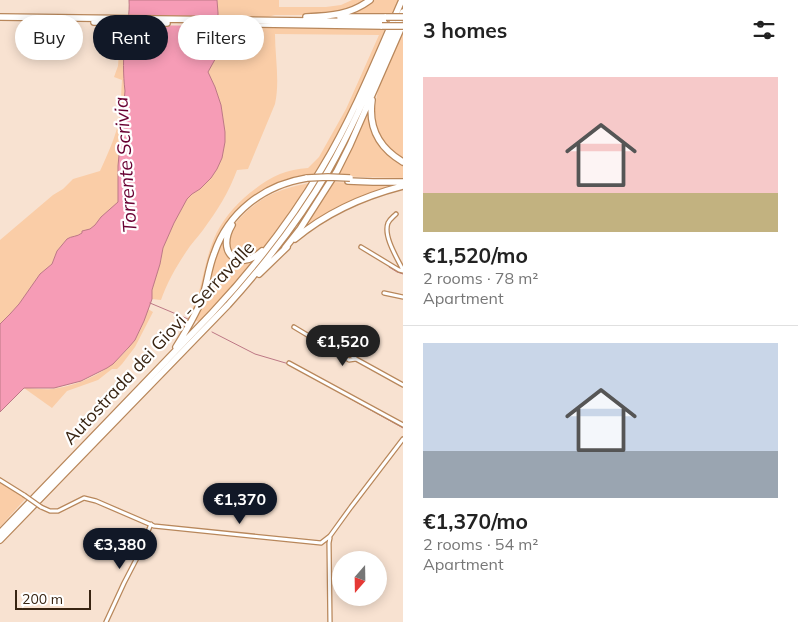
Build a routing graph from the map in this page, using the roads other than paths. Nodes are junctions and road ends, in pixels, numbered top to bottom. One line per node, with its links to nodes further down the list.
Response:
1 (370, 0): 4 (highway)
2 (402, 0): 19 (highway, Autostrada dei Giovi - Serravalle)
3 (403, 12): 25 (highway, Autostrada dei Giovi - Serravalle)
4 (330, 17): 7 (highway); 11 (highway)
5 (403, 17): 11 (highway, bridge)
6 (0, 19): 8 (highway)
7 (270, 20): 9 (highway); 11 (highway)
8 (178, 21)
9 (264, 21)
10 (264, 22): 11 (highway)
11 (384, 22): 12 (highway)
12 (403, 24): 13 (highway)
13 (377, 83): 14 (highway); 21 (highway)
14 (403, 162)
15 (308, 180): 16 (highway, bridge); 19 (highway); 28 (highway)
16 (403, 180)
17 (403, 186): 21 (highway)
18 (396, 214): 22 (street)
19 (284, 227): 28 (highway, Autostrada dei Giovi - Serravalle)
20 (361, 247): 22 (street)
21 (285, 248): 25 (highway)
22 (403, 271)
23 (384, 293): 24 (street)
24 (403, 297)
25 (228, 305): 38 (highway, Autostrada dei Giovi - Serravalle)
26 (294, 327): 29 (street)
27 (345, 352): 29 (street)
28 (171, 356): 36 (highway, Autostrada dei Giovi - Serravalle)
29 (355, 358): 31 (street)
30 (289, 363): 32 (street)
31 (403, 385)
32 (403, 425)
33 (403, 438): 37 (street)
34 (0, 480): 35 (street, bridge)
35 (151, 524): 37 (street); 39 (street)
36 (0, 533)
37 (330, 536): 40 (street)
38 (0, 540)
39 (106, 622)
40 (330, 622)

